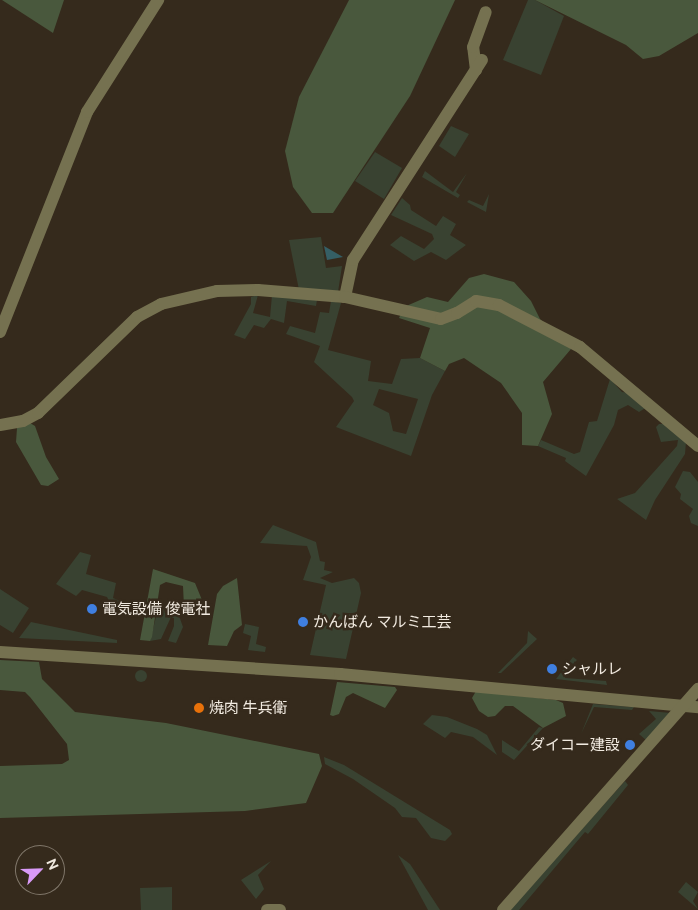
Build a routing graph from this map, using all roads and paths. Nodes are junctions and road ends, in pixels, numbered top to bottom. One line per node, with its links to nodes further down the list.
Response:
1 (158, 0): 4 (street)
2 (486, 12): 3 (street)
3 (345, 297): 5 (street); 6 (street)
4 (0, 332)
5 (0, 425)
6 (698, 446)
7 (0, 652): 9 (street)
8 (698, 689): 9 (street)
9 (684, 706): 10 (street); 13 (street)
10 (698, 707)
11 (267, 910): 12 (street)
12 (280, 910)
13 (503, 910)

